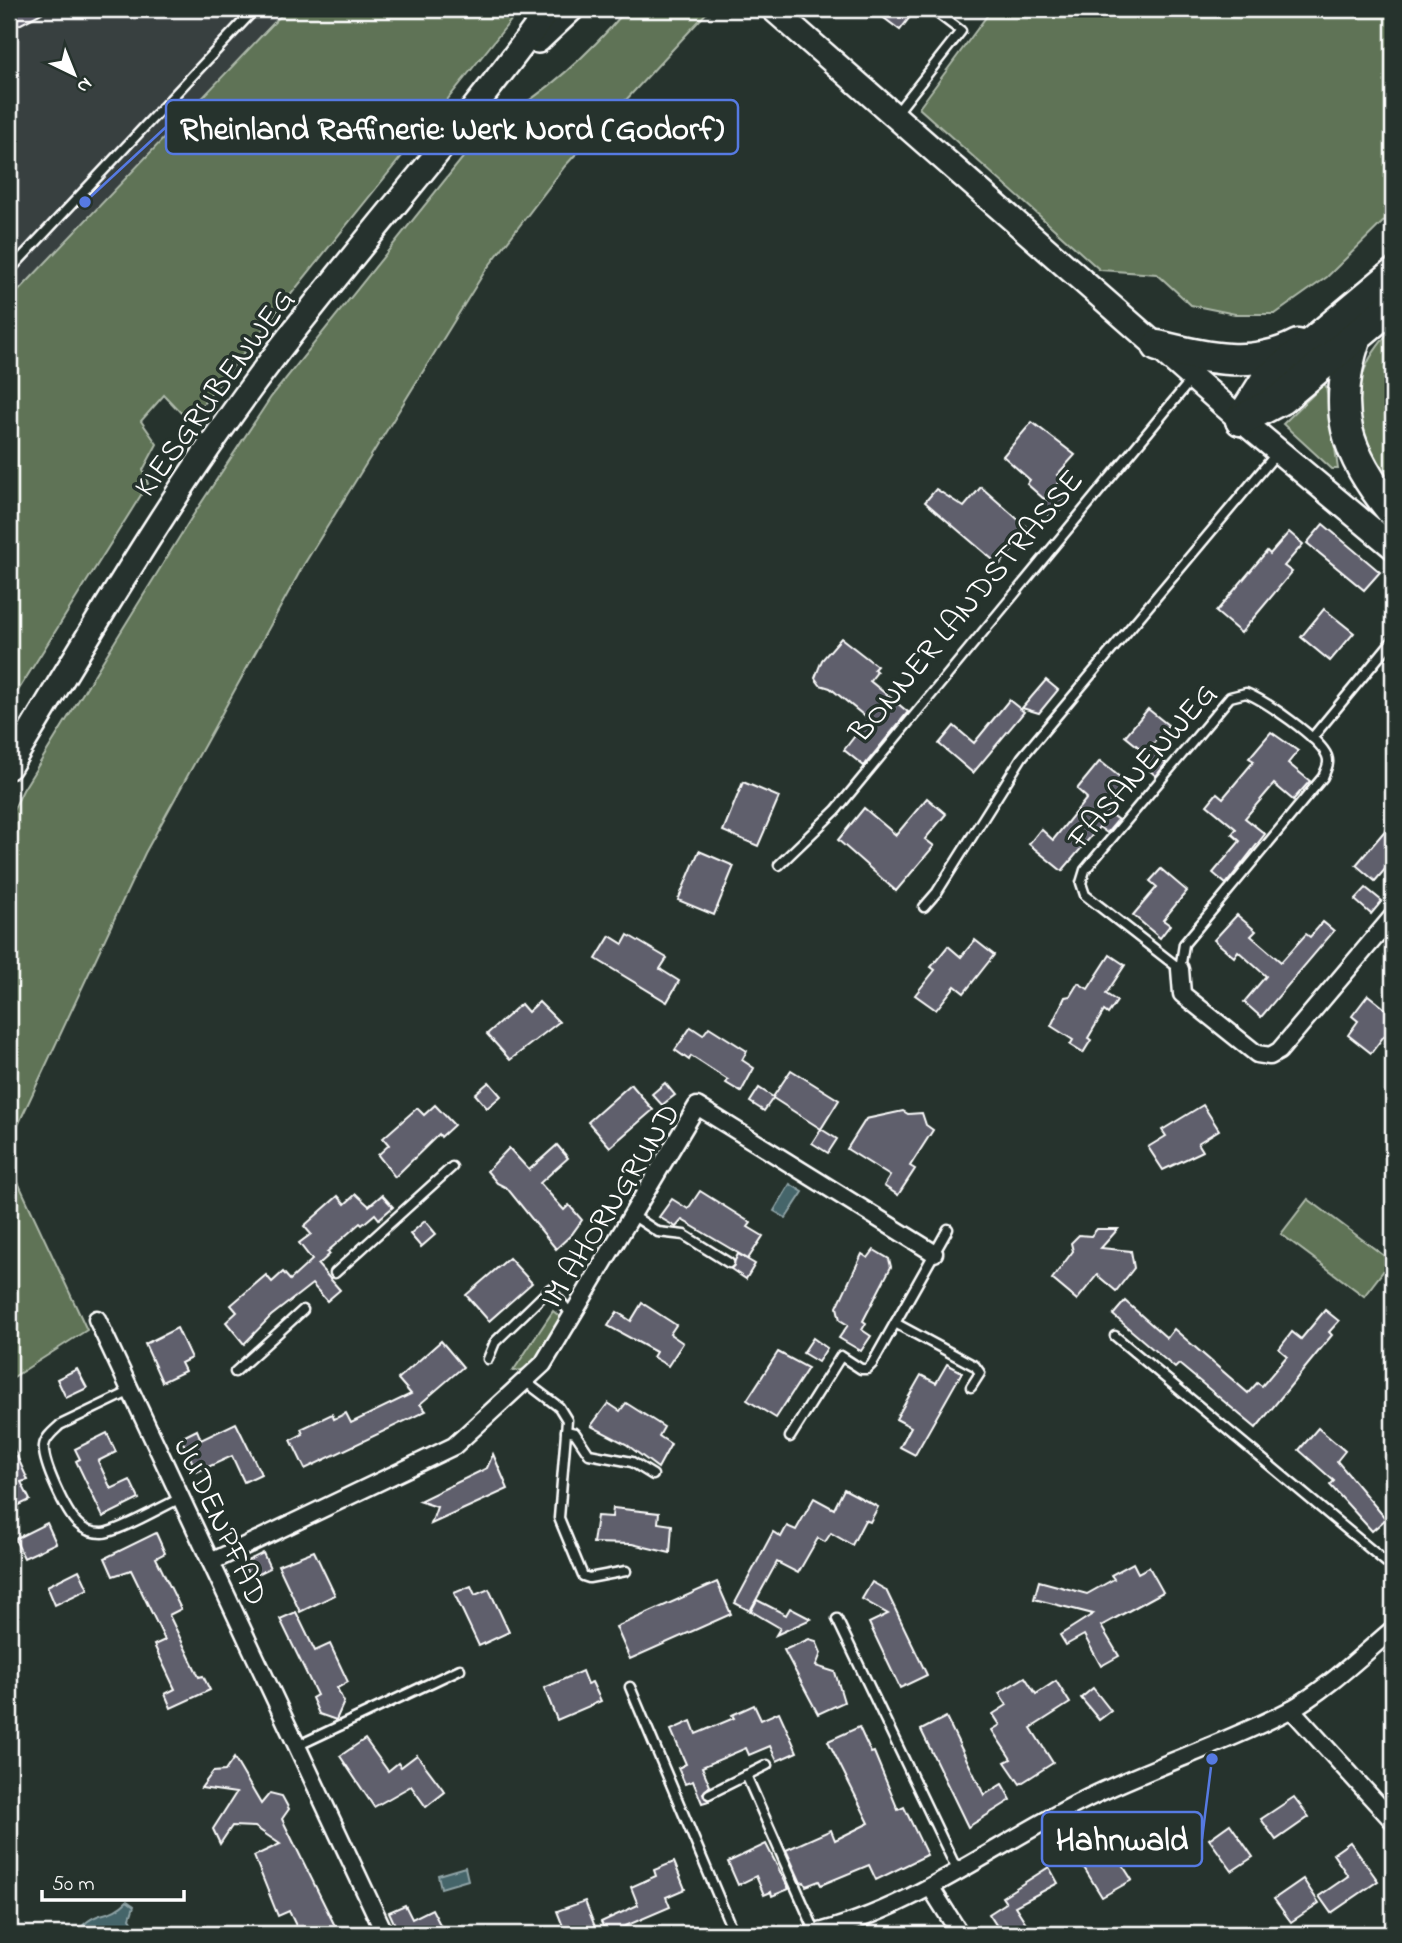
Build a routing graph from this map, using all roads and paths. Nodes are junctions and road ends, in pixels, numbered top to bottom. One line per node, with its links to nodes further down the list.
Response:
1 (255, 9): 8 (lane)
2 (549, 9): 6 (main road, KIESGRUBENWEG)
3 (572, 9): 6 (main road, KIESGRUBENWEG)
4 (773, 9): 7 (main road)
5 (932, 9): 7 (lane)
6 (500, 76): 21 (main road, KIESGRUBENWEG)
7 (893, 118): 13 (main road)
8 (10, 266)
9 (1393, 275): 11 (highway)
10 (1393, 305): 12 (highway)
11 (1317, 335): 13 (highway); 15 (highway)
12 (1356, 336): 15 (highway); 17 (highway)
13 (1158, 346): 14 (main road)
14 (1193, 378): 15 (main road); 22 (lane, BONNER LANDSTRASSE)
15 (1241, 420): 16 (main road)
16 (1278, 452): 18 (main road); 23 (lane)
17 (1393, 513)
18 (1393, 547)
19 (1393, 640): 20 (lane)
20 (1312, 738): 25 (lane); 25 (lane, FASANENWEG)
21 (9, 768)
22 (779, 865)
23 (923, 907)
24 (1393, 916): 25 (street)
25 (1180, 969)
26 (452, 1167): 31 (lane)
27 (632, 1215): 29 (street, IM AHORNGRUND); 30 (lane); 33 (street, IM AHORNGRUND)
28 (948, 1229): 29 (lane)
29 (934, 1253): 35 (lane)
30 (729, 1263)
31 (335, 1273)
32 (303, 1310): 38 (lane)
33 (572, 1315): 37 (lane); 39 (street, IM AHORNGRUND)
34 (97, 1319): 41 (street, JUDENPFAD)
35 (895, 1323): 40 (lane); 43 (lane)
36 (1115, 1336): 47 (lane)
37 (488, 1359)
38 (235, 1372)
39 (526, 1382): 42 (lane); 46 (street, IM AHORNGRUND)
40 (971, 1388)
41 (131, 1391): 45 (street, JUDENPFAD); 45 (lane)
42 (566, 1431): 44 (lane); 48 (lane)
43 (790, 1437)
44 (653, 1475)
45 (181, 1498): 46 (street, JUDENPFAD)
46 (211, 1562): 54 (street, JUDENPFAD)
47 (1393, 1568)
48 (626, 1571)
49 (838, 1619): 59 (lane)
50 (1393, 1629): 53 (street)
51 (460, 1669): 54 (lane)
52 (629, 1687): 62 (lane)
53 (1291, 1709): 58 (street); 59 (street)
54 (297, 1746): 61 (street, JUDENPFAD)
55 (767, 1765): 56 (lane)
56 (746, 1775): 57 (lane); 63 (lane)
57 (709, 1794)
58 (1393, 1821)
59 (958, 1872): 60 (street)
60 (931, 1888): 63 (street); 64 (street)
61 (385, 1934)
62 (734, 1934)
63 (813, 1934)
64 (960, 1934)

